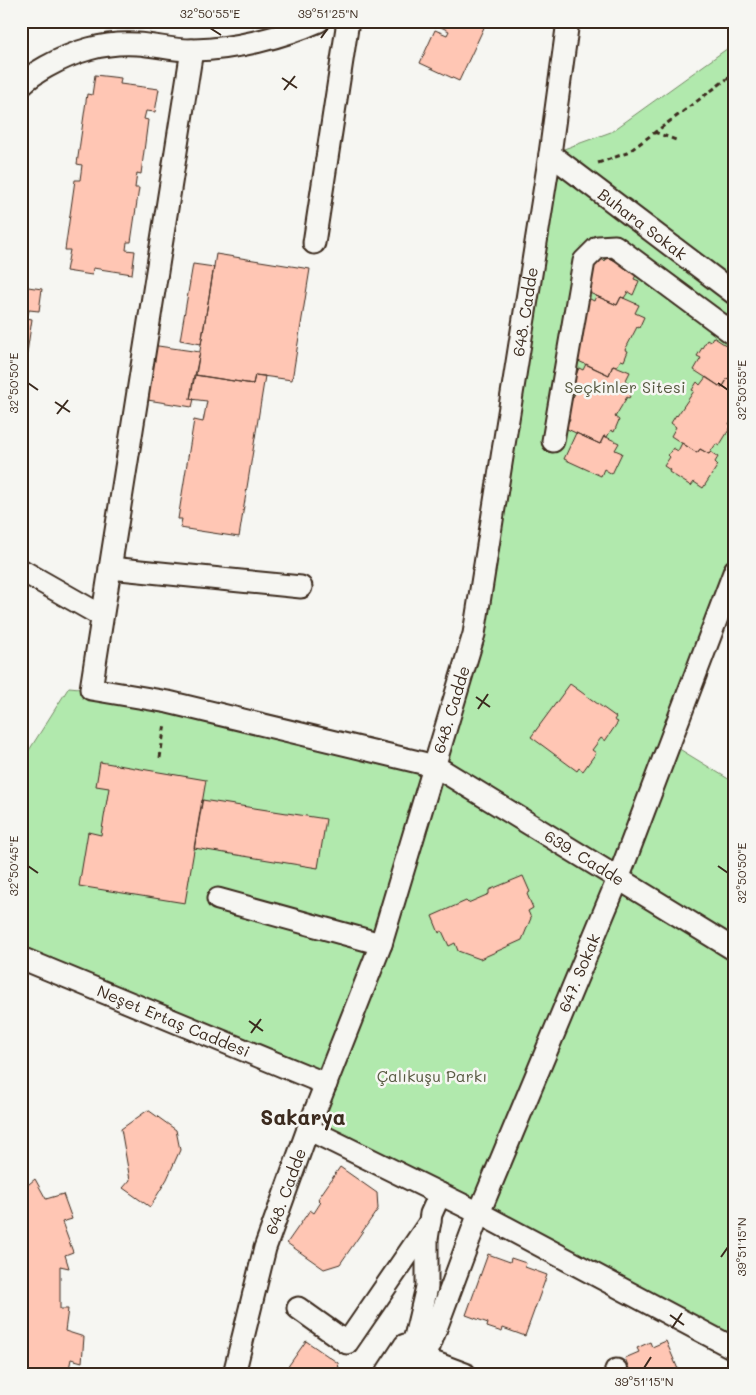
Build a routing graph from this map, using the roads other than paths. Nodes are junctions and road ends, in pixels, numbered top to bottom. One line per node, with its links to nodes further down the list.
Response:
1 (320, 21): 4 (street)
2 (348, 21): 7 (street)
3 (568, 21): 6 (street, 648. Cadde)
4 (192, 50): 5 (street); 11 (street)
5 (21, 85)
6 (550, 154): 8 (street, Buhara Sokak); 16 (street, 648. Cadde)
7 (314, 243)
8 (735, 294)
9 (735, 334): 10 (street)
10 (553, 441)
11 (110, 568): 14 (street); 15 (street)
12 (21, 570): 15 (street)
13 (735, 570): 17 (street, 647. Sokak)
14 (301, 587)
15 (102, 616): 16 (street, 639. Cadde)
16 (435, 766): 17 (street, 639. Cadde); 19 (street, 648. Cadde)
17 (618, 879): 20 (street, 639. Cadde); 25 (street, 647. Sokak)
18 (218, 898): 19 (street)
19 (381, 944): 22 (street, 648. Cadde)
20 (735, 950)
21 (21, 958): 22 (street, Neşet Ertaş Caddesi)
22 (326, 1084): 23 (street, 648. Cadde)
23 (308, 1129): 24 (street); 31 (street, 648. Cadde)
24 (440, 1194): 25 (street); 26 (street)
25 (478, 1213): 29 (street); 30 (street, 647. Sokak)
26 (430, 1222): 27 (street); 28 (street)
27 (298, 1308)
28 (417, 1327): 32 (street); 33 (street)
29 (735, 1349)
30 (422, 1366): 34 (street)
31 (234, 1374)
32 (386, 1374)
33 (403, 1374)
34 (465, 1374)

